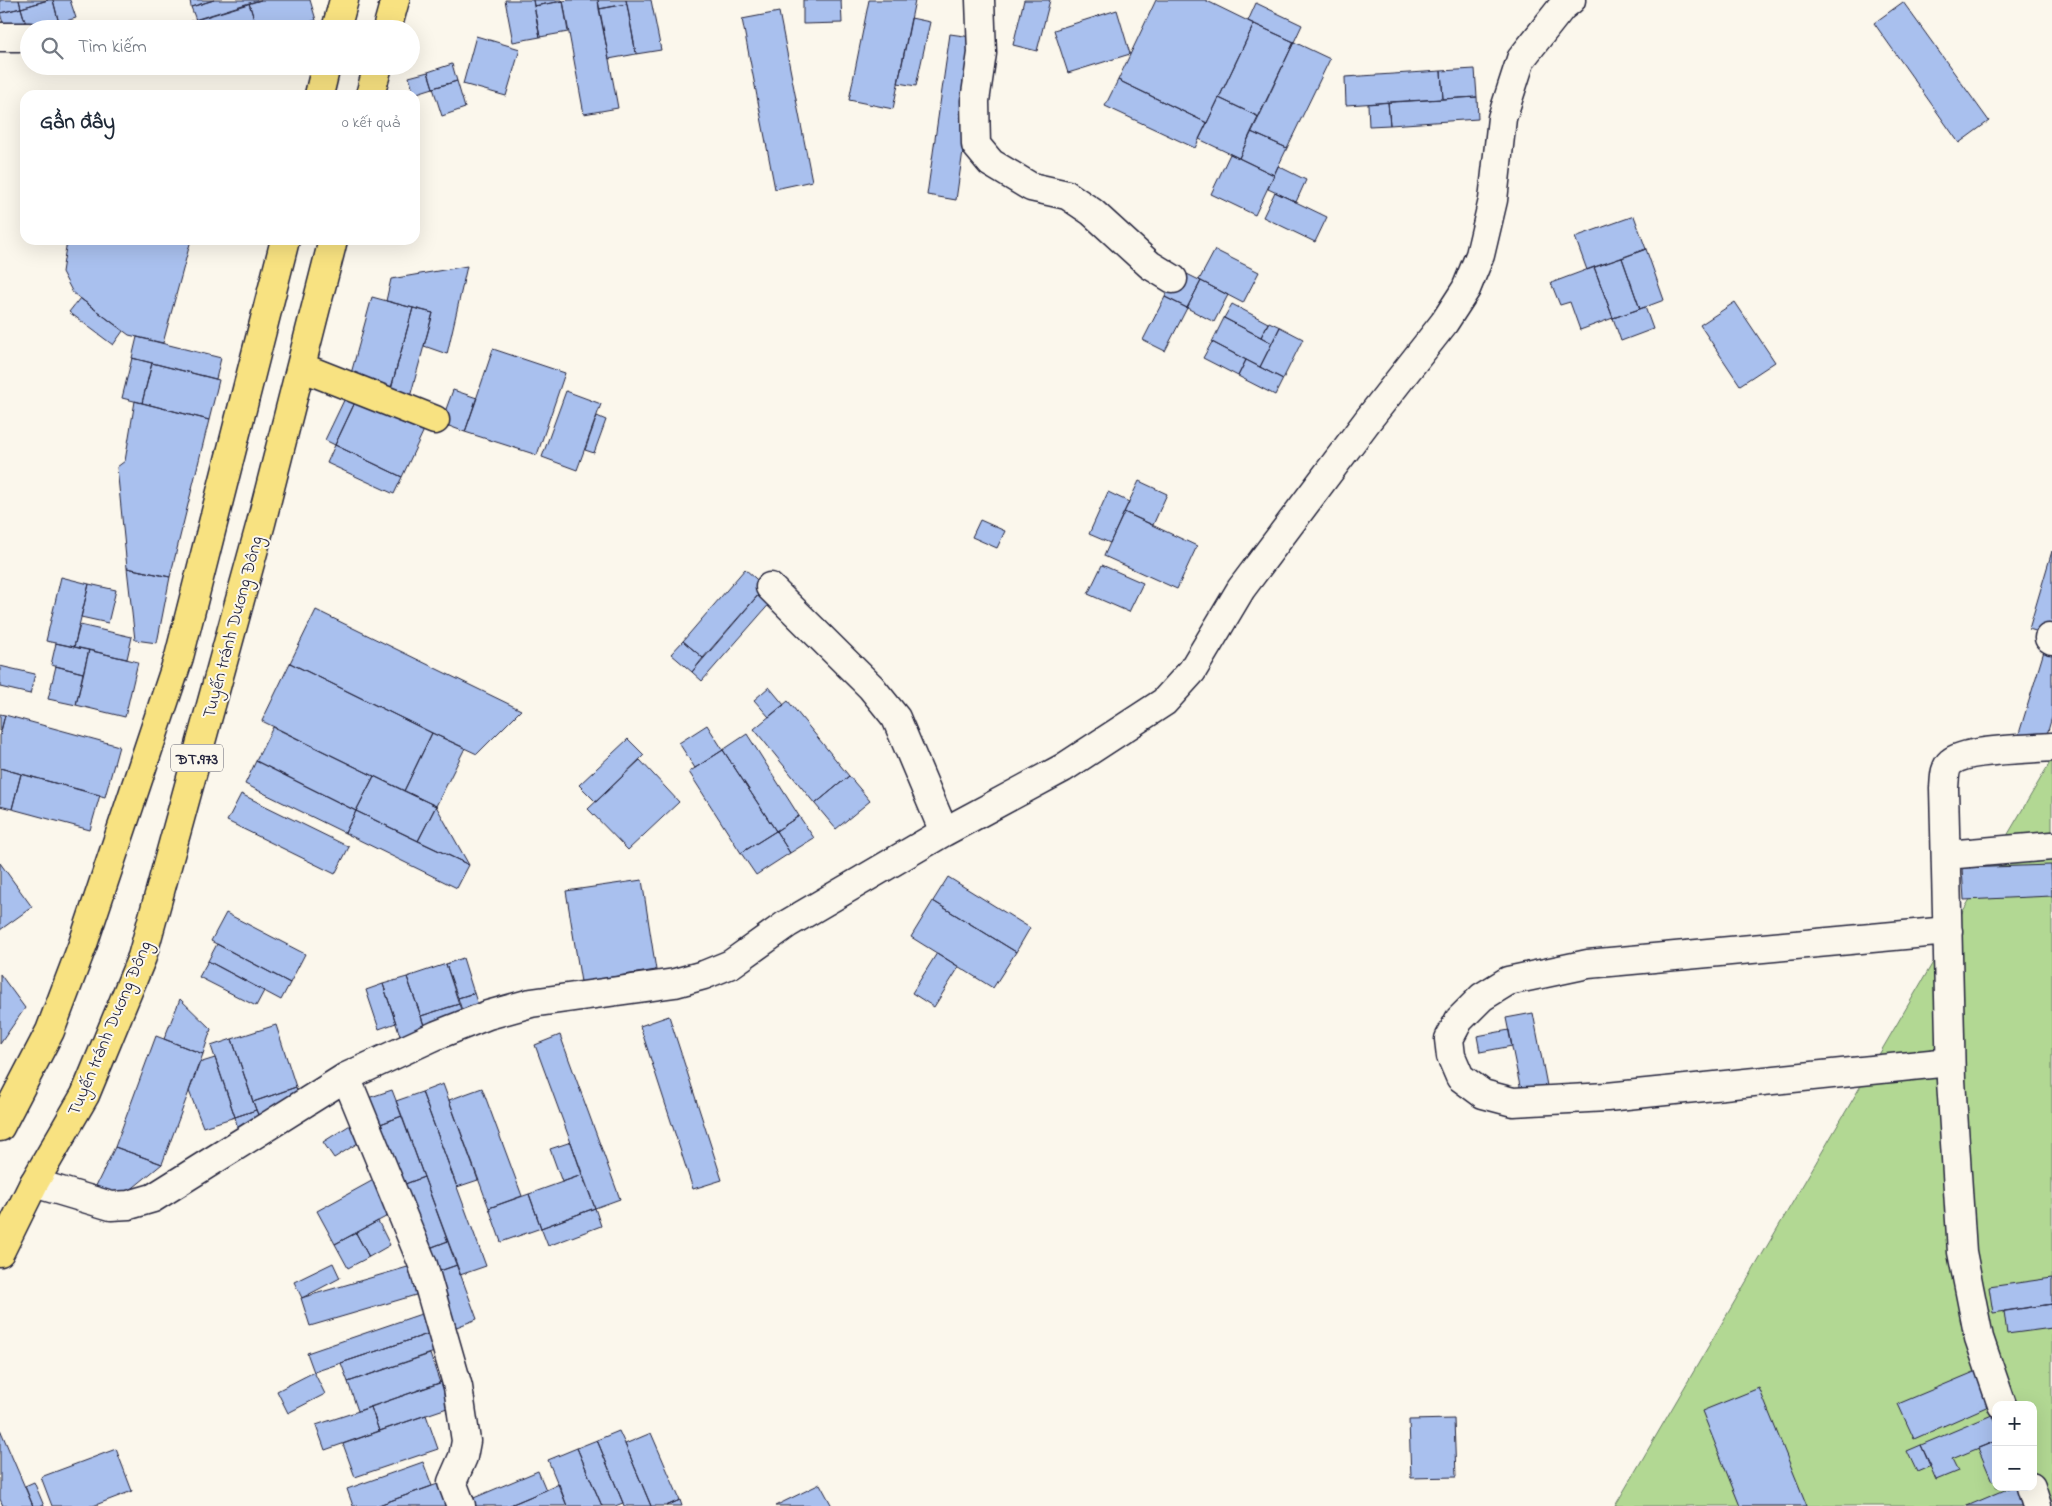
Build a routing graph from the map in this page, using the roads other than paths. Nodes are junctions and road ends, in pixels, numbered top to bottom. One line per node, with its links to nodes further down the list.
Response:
1 (344, 0): 6 (main road)
2 (380, 0): 3 (main road)
3 (395, 0): 7 (main road)
4 (980, 0): 16 (street)
5 (1571, 0): 21 (street)
6 (338, 20)
7 (389, 20)
8 (0, 37): 9 (street)
9 (20, 37)
10 (324, 75): 12 (main road)
11 (376, 75): 13 (main road)
12 (320, 90)
13 (371, 90)
14 (284, 245): 27 (main road, ĐT.973)
15 (332, 245): 17 (main road, Tuyến tránh Dương Đông / ĐT.973)
16 (1173, 278)
17 (301, 367): 18 (main road); 28 (main road, Tuyến tránh Dương Đông / ĐT.973)
18 (435, 420)
19 (770, 587): 21 (street)
20 (2052, 748): 23 (street)
21 (944, 832): 26 (street)
22 (2052, 846): 23 (street)
23 (1946, 855): 24 (street)
24 (1948, 931): 25 (street); 25 (street)
25 (1950, 1062): 30 (street)
26 (346, 1077): 28 (street); 32 (street)
27 (0, 1127)
28 (34, 1183): 29 (main road, Tuyến tránh Dương Đông / ĐT.973)
29 (0, 1252)
30 (2001, 1401)
31 (2032, 1491): 33 (street)
32 (461, 1506)
33 (2037, 1506)

